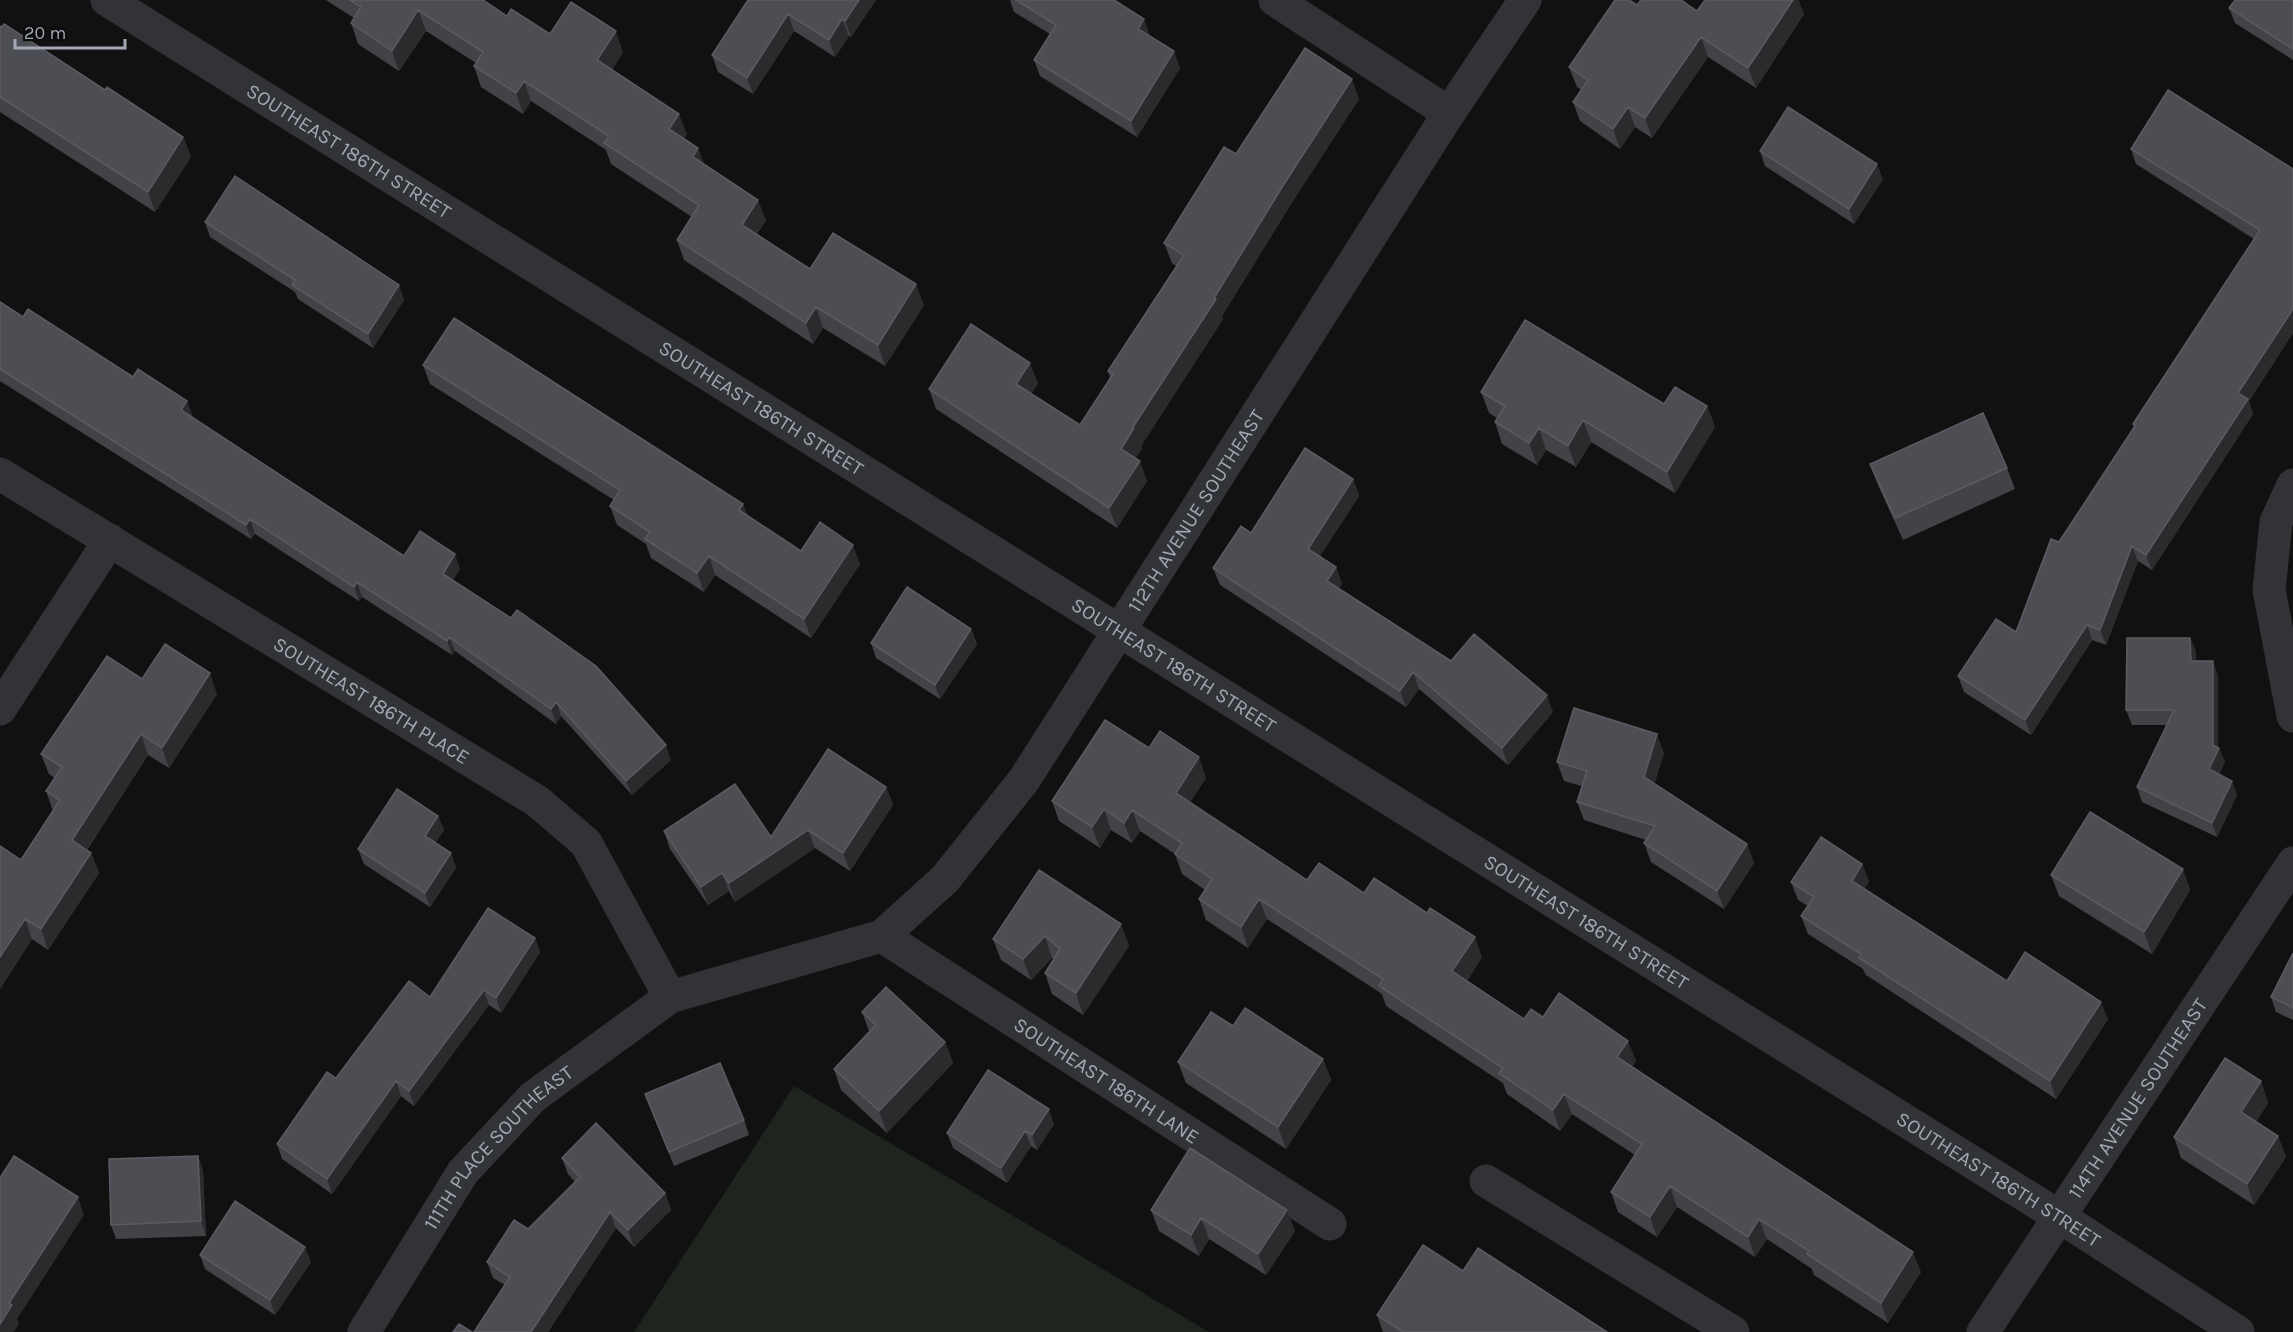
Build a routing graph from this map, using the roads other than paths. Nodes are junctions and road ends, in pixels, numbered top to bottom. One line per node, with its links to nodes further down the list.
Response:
1 (107, 0): 8 (street, SOUTHEAST 186TH STREET)
2 (1275, 0): 4 (street)
3 (1525, 0): 4 (street, 112TH AVENUE SOUTHEAST)
4 (1449, 113): 8 (street, 112TH AVENUE SOUTHEAST)
5 (0, 474): 7 (street, SOUTHEAST 186TH PLACE)
6 (2293, 485): 10 (street)
7 (110, 540): 9 (street); 13 (street, SOUTHEAST 186TH PLACE)
8 (1118, 630): 12 (street, 112TH AVENUE SOUTHEAST); 15 (street, SOUTHEAST 186TH STREET)
9 (0, 709)
10 (2293, 716)
11 (2293, 863): 15 (street, 114TH AVENUE SOUTHEAST)
12 (882, 936): 13 (street, 112TH AVENUE SOUTHEAST); 16 (street, SOUTHEAST 186TH LANE)
13 (670, 998): 17 (street, 111TH PLACE SOUTHEAST)
14 (1486, 1181): 18 (street)
15 (2060, 1217): 19 (street, 114TH AVENUE SOUTHEAST); 20 (street, SOUTHEAST 186TH STREET)
16 (1330, 1224)
17 (364, 1332)
18 (1733, 1332)
19 (1983, 1332)
20 (2238, 1332)

